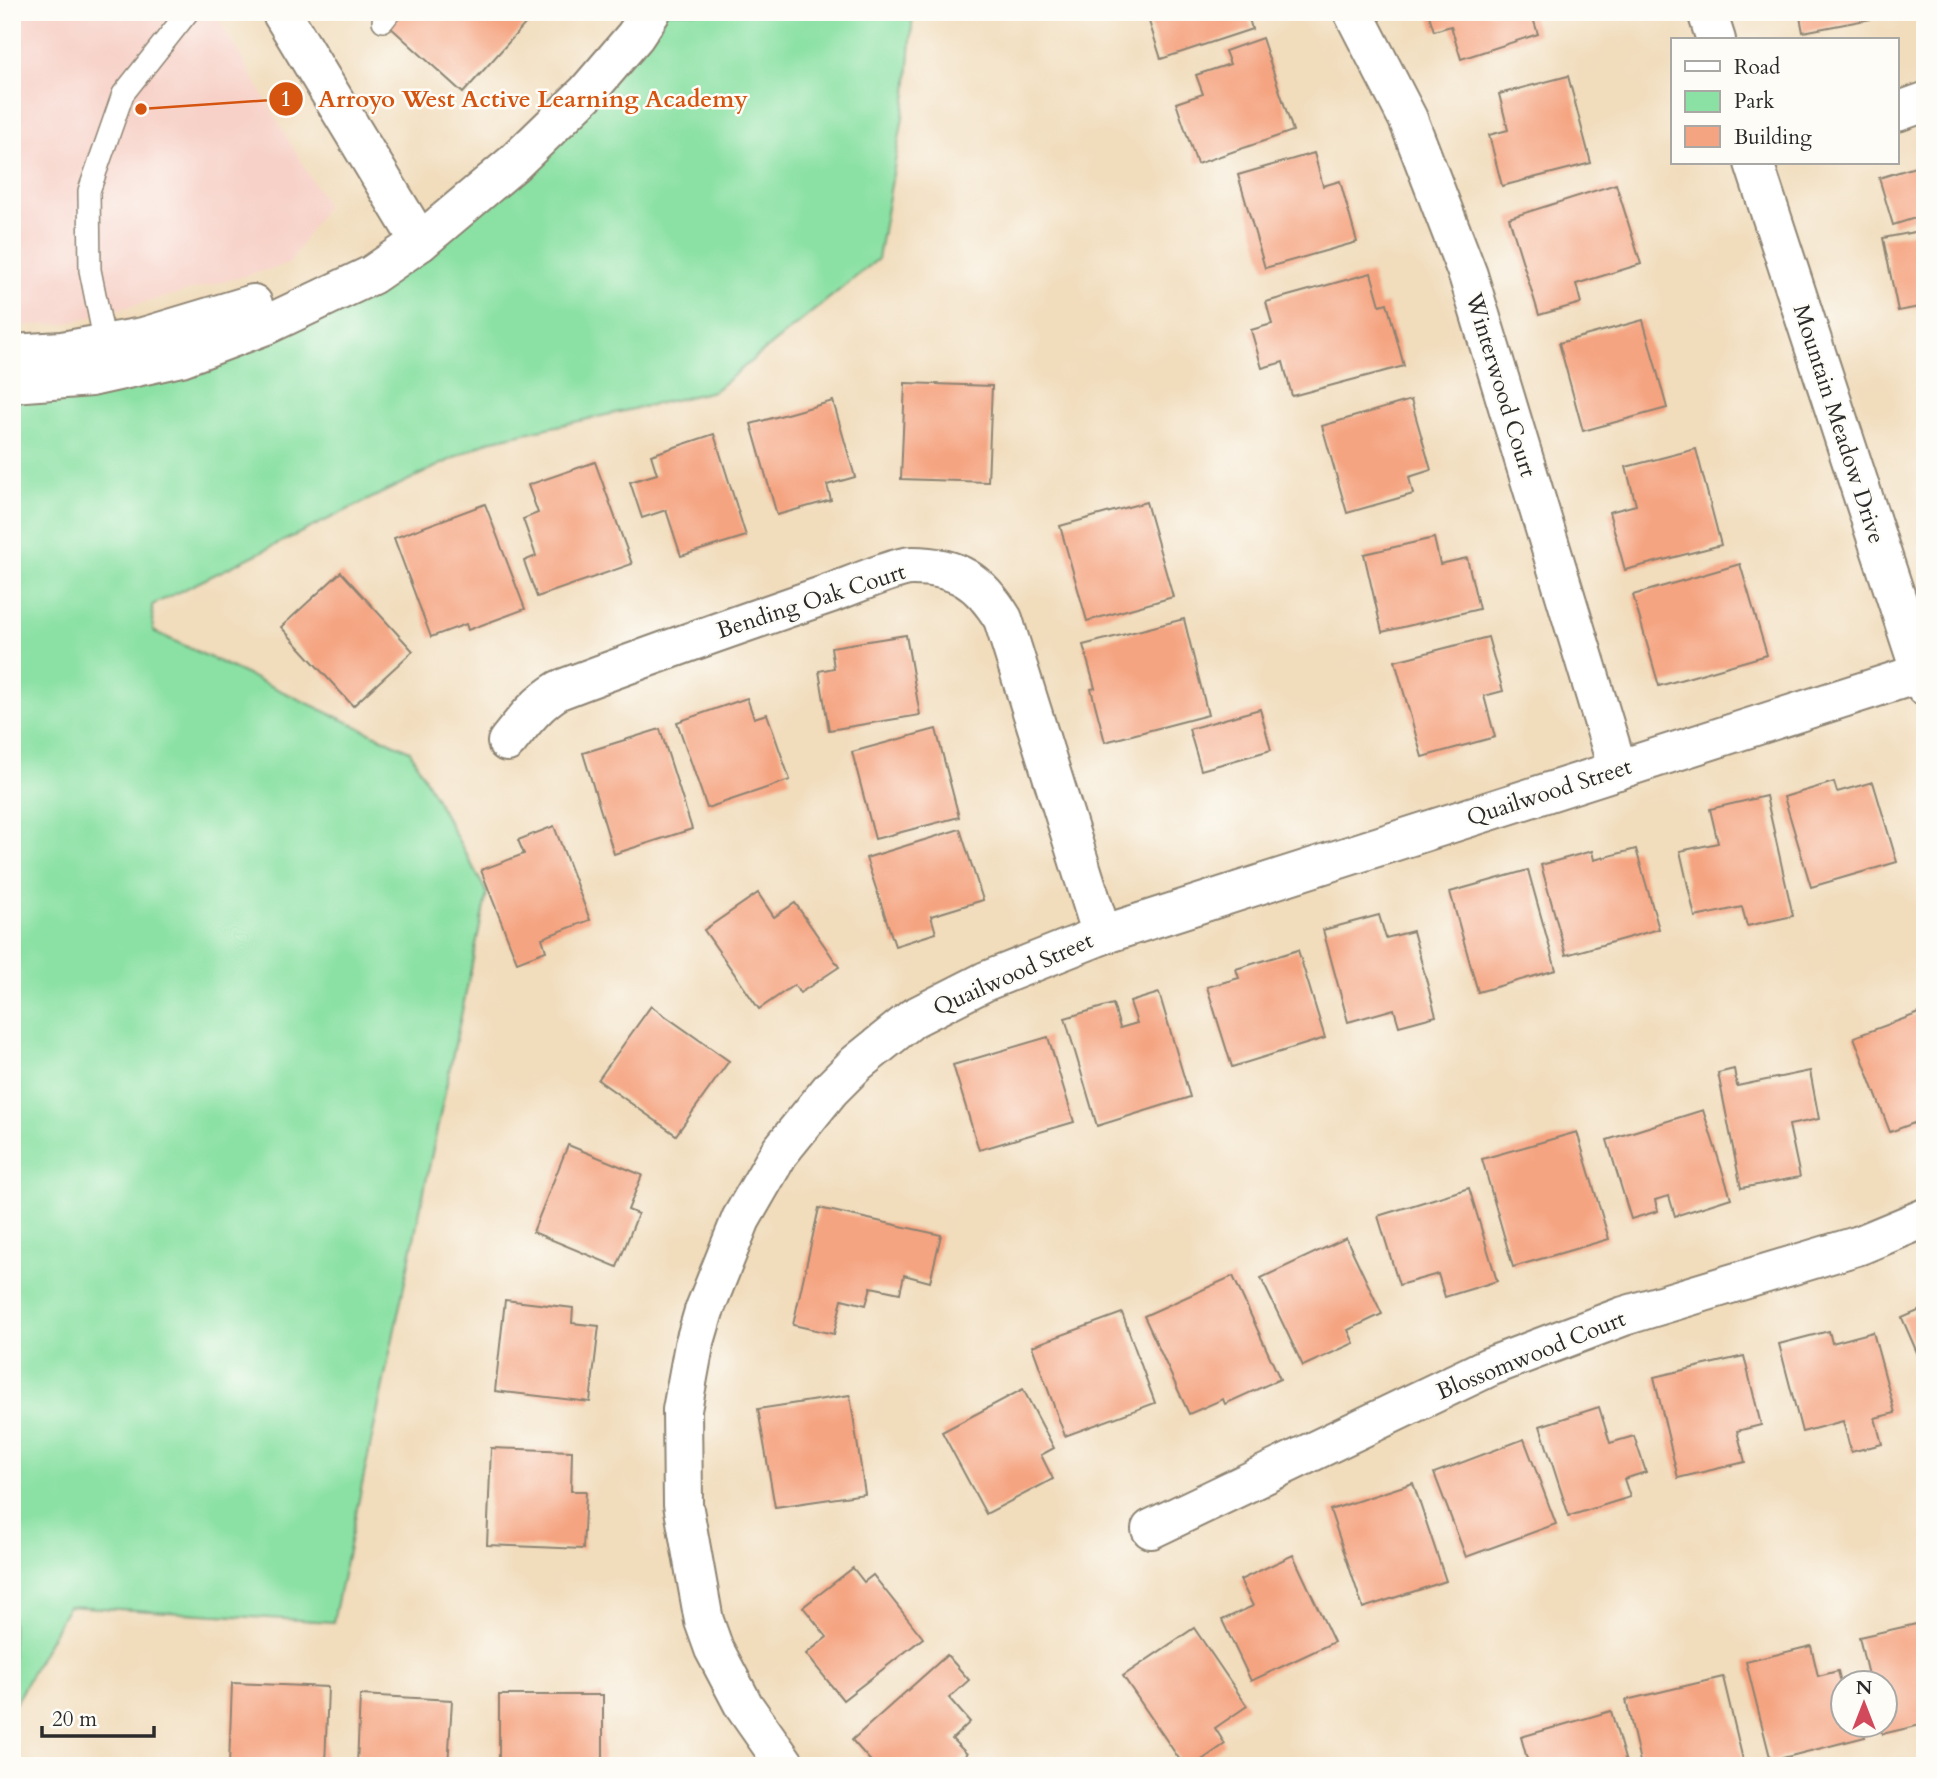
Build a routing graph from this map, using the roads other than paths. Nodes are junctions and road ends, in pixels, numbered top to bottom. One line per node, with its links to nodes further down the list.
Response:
1 (188, 12): 12 (lane)
2 (281, 12): 11 (street)
3 (623, 12): 11 (street)
4 (651, 12): 11 (street)
5 (1353, 12): 17 (street, Winterwood Court)
6 (1707, 12): 7 (street)
7 (1715, 38)
8 (1925, 102): 9 (street)
9 (1898, 112)
10 (1754, 164): 15 (street, Mountain Meadow Drive)
11 (414, 233): 12 (street); 14 (street)
12 (105, 344): 13 (street)
13 (12, 354)
14 (12, 383)
15 (1923, 680): 17 (street, Quailwood Street)
16 (507, 742): 18 (street, Bending Oak Court)
17 (1618, 770): 18 (street, Quailwood Street)
18 (1102, 935): 21 (street, Quailwood Street)
19 (1925, 1217): 20 (street, Blossomwood Court)
20 (1150, 1529)
21 (786, 1766)

